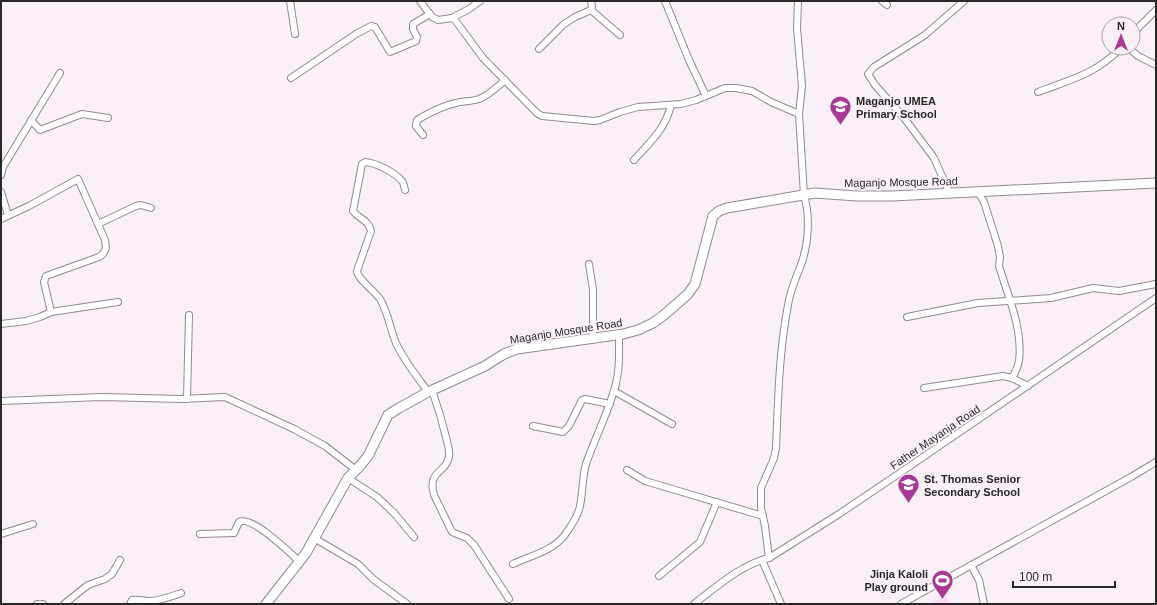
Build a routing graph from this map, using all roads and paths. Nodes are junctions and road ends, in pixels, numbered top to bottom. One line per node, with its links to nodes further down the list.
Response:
1 (290, 1): 13 (street)
2 (420, 1): 10 (street)
3 (480, 1): 11 (street)
4 (591, 1): 8 (street)
5 (665, 1): 23 (street)
6 (798, 1): 25 (street)
7 (964, 1): 35 (street)
8 (591, 10): 14 (street); 15 (street)
9 (1156, 10): 12 (street)
10 (430, 14): 11 (street); 20 (street)
11 (452, 18): 21 (street)
12 (1141, 25)
13 (295, 34)
14 (620, 35)
15 (538, 49)
16 (1112, 56): 22 (street)
17 (1139, 56): 18 (street)
18 (1156, 65)
19 (60, 73): 27 (street)
20 (291, 78)
21 (505, 80): 24 (street); 28 (street)
22 (1038, 92)
23 (706, 96): 24 (street); 25 (street)
24 (671, 105): 29 (street)
25 (799, 114): 36 (street)
26 (108, 118): 27 (street)
27 (31, 120): 30 (street)
28 (423, 135)
29 (634, 160)
30 (1, 175)
31 (1156, 183): 34 (street, Maganjo Mosque Road)
32 (405, 190): 55 (street)
33 (1, 192): 38 (street)
34 (978, 192): 35 (street, Maganjo Mosque Road); 44 (street)
35 (950, 194): 36 (street, Maganjo Mosque Road)
36 (804, 195): 50 (street, Maganjo Mosque Road); 67 (street)
37 (151, 208): 40 (street)
38 (8, 215): 39 (street); 40 (street)
39 (1, 219)
40 (98, 224): 46 (street)
41 (589, 264): 51 (street)
42 (1156, 284): 44 (street)
43 (1156, 298): 53 (street, Father Mayanja Road)
44 (1009, 301): 48 (street); 52 (street)
45 (118, 302): 46 (street)
46 (51, 312): 49 (street)
47 (189, 315): 57 (street)
48 (907, 316)
49 (1, 324)
50 (619, 335): 51 (street, Maganjo Mosque Road); 56 (street)
51 (593, 339): 55 (street, Maganjo Mosque Road)
52 (1012, 378): 53 (street); 54 (street)
53 (1028, 386): 73 (street, Father Mayanja Road)
54 (924, 388)
55 (430, 391): 63 (street, Maganjo Mosque Road); 81 (street)
56 (614, 391): 59 (street); 60 (street)
57 (187, 399): 58 (street); 63 (street)
58 (1, 402)
59 (610, 404): 61 (street); 77 (street)
60 (672, 424)
61 (533, 426)
62 (1156, 462): 78 (street)
63 (356, 470): 65 (street, Maganjo Mosque Road)
64 (626, 470): 66 (street)
65 (348, 478): 71 (street); 72 (street, Maganjo Mosque Road)
66 (717, 502): 67 (street); 79 (street)
67 (763, 516): 73 (street)
68 (33, 524): 69 (street)
69 (1, 534)
70 (200, 534): 76 (street)
71 (414, 537)
72 (314, 538): 76 (street, Maganjo Mosque Road); 87 (street)
73 (769, 558): 75 (street, Father Mayanja Road)
74 (120, 560): 84 (street)
75 (762, 560): 88 (street, Father Mayanja Road); 89 (street)
76 (300, 562): 86 (street, Maganjo Mosque Road)
77 (513, 564)
78 (971, 565): 90 (street); 91 (street)
79 (659, 576)
80 (181, 593): 85 (street)
81 (509, 599)
82 (37, 604): 83 (street)
83 (43, 604)
84 (64, 604)
85 (130, 604)
86 (266, 604)
87 (407, 604)
88 (694, 604)
89 (781, 604)
90 (901, 604)
91 (984, 604)

